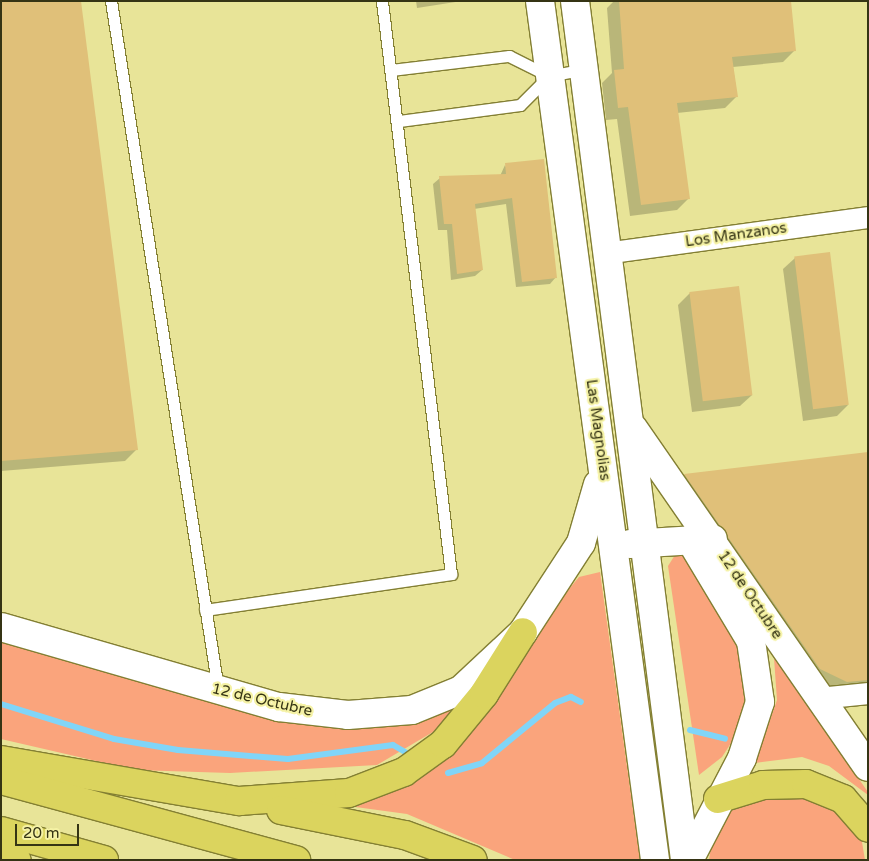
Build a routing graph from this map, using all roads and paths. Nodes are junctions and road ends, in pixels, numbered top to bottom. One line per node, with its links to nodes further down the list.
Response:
1 (112, 1): 17 (lane)
2 (382, 1): 6 (lane)
3 (540, 1): 7 (main road, Las Magnolias)
4 (575, 1): 5 (main road)
5 (584, 69): 7 (lane); 10 (main road)
6 (391, 70): 7 (lane); 8 (lane)
7 (549, 76): 8 (lane); 12 (main road, Las Magnolias)
8 (399, 121): 17 (lane)
9 (868, 217): 10 (street, Los Manzanos)
10 (605, 254): 11 (main road)
11 (631, 424): 13 (main road, 12 de Octubre); 14 (main road)
12 (602, 462): 15 (main road, Las Magnolias); 16 (main road, 12 de Octubre)
13 (702, 540): 14 (main road); 22 (main road, 12 de Octubre); 26 (main road)
14 (648, 542): 15 (main road); 36 (main road)
15 (614, 546): 16 (main road); 35 (main road, Las Magnolias)
16 (572, 558): 19 (main road, 12 de Octubre)
17 (206, 610): 20 (lane)
18 (1, 627): 20 (main road, 12 de Octubre)
19 (523, 632): 20 (main road, 12 de Octubre); 27 (highway)
20 (218, 691)
21 (868, 693): 22 (street)
22 (819, 698): 24 (main road, 12 de Octubre)
23 (1, 760): 27 (highway)
24 (868, 767)
25 (1, 780): 33 (highway)
26 (718, 799): 28 (highway); 36 (main road)
27 (239, 801): 34 (highway)
28 (868, 828)
29 (1, 831): 32 (highway)
30 (1, 853): 31 (highway)
31 (17, 860)
32 (104, 860)
33 (296, 860)
34 (473, 860)
35 (655, 860)
36 (687, 860)

